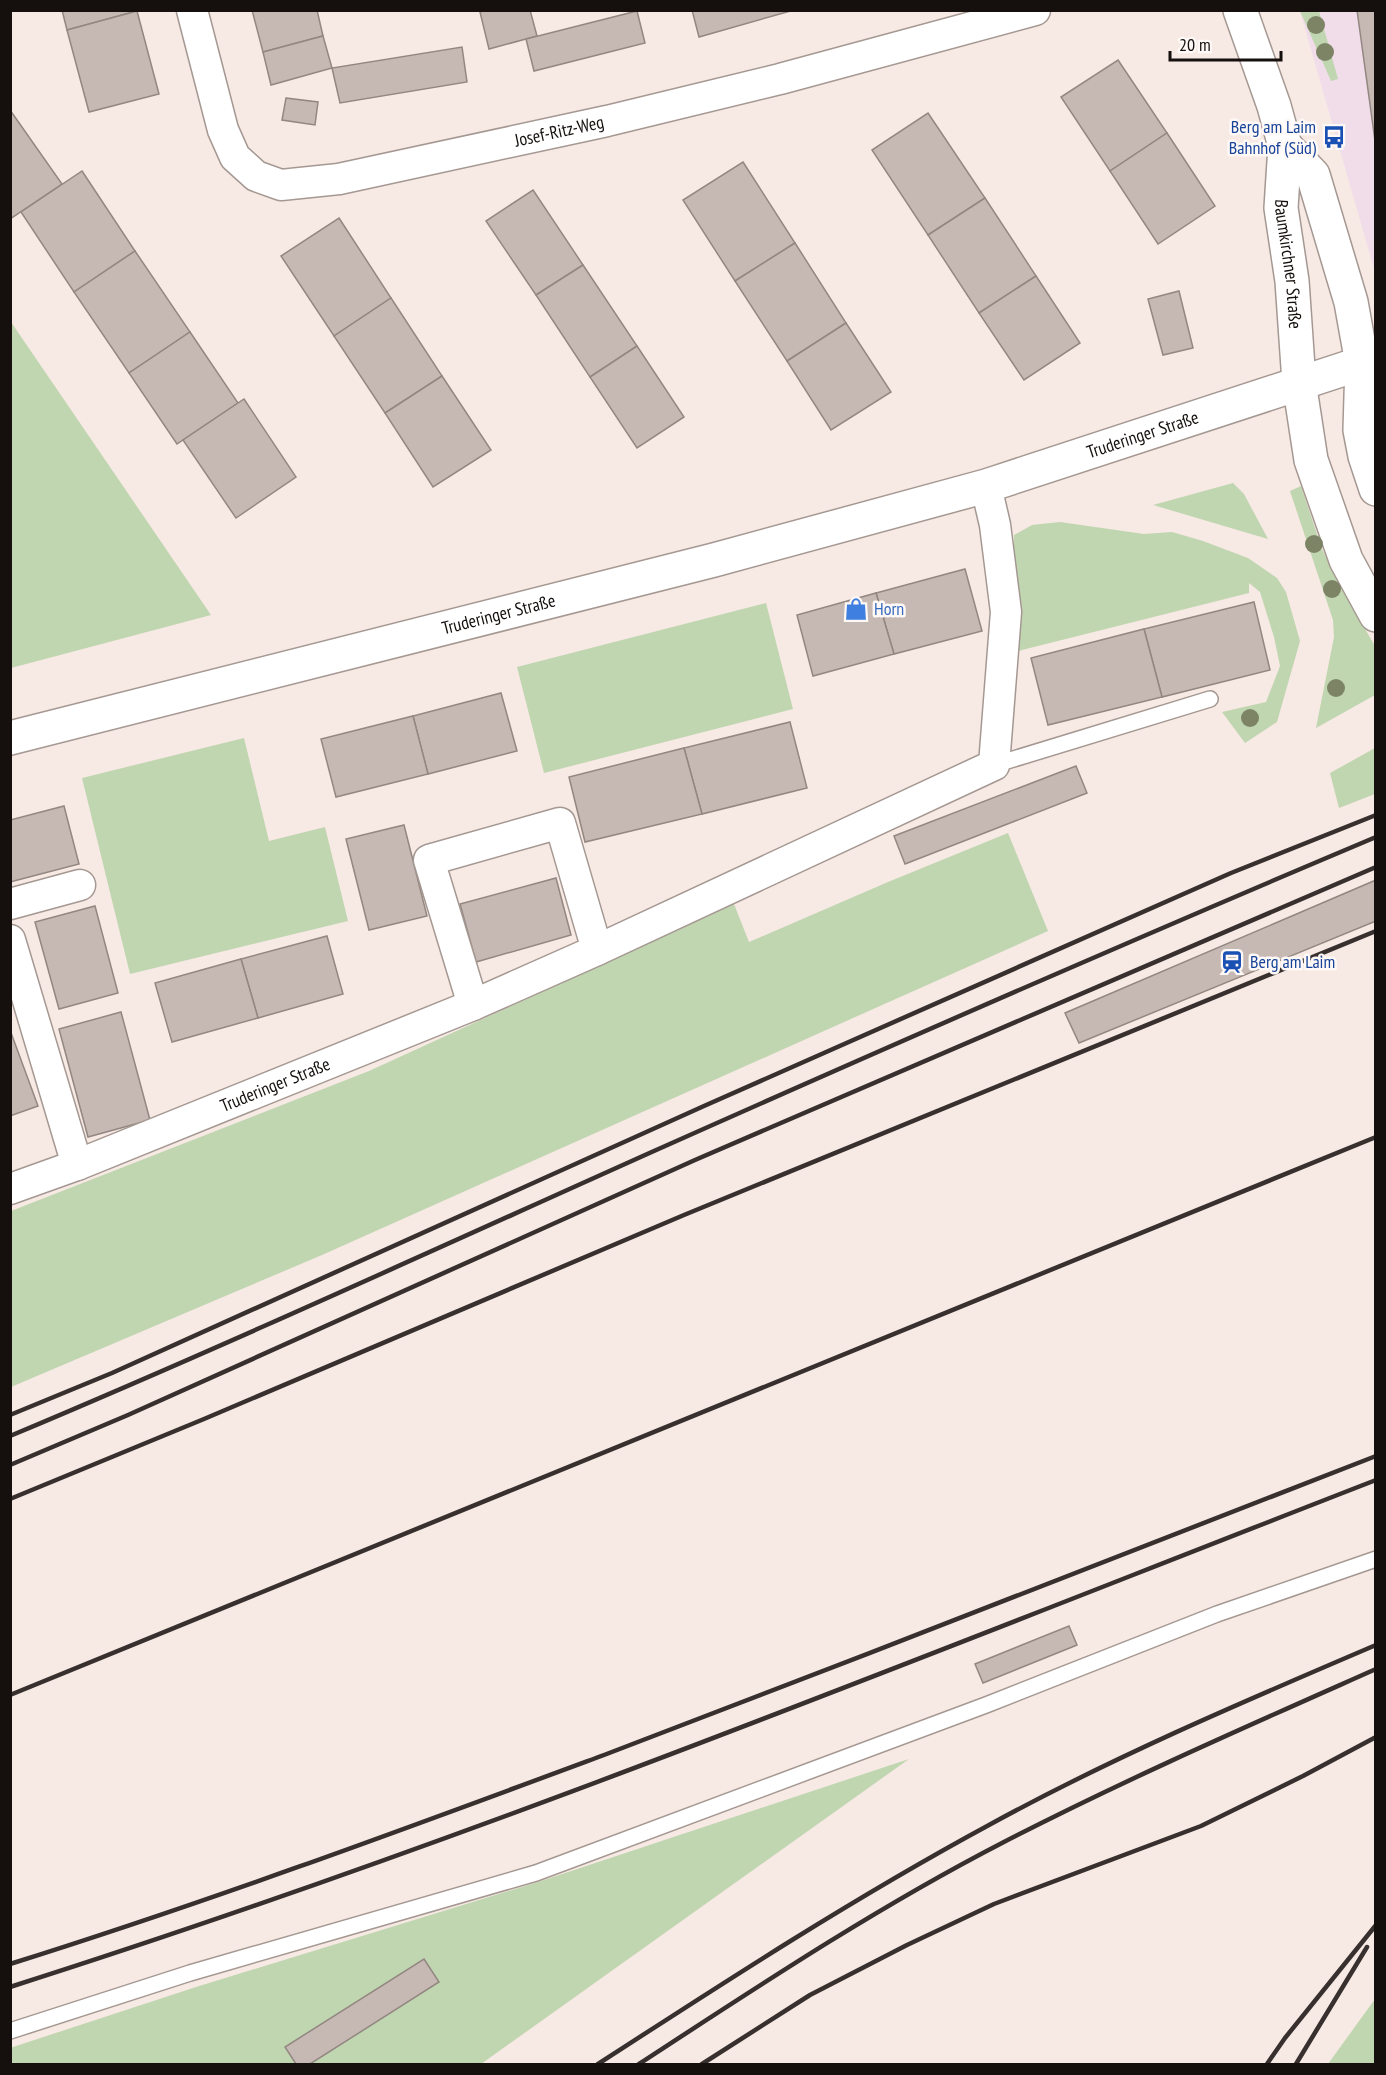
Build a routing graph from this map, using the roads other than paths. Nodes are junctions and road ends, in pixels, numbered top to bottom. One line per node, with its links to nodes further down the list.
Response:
1 (192, 10): 2 (street, Josef-Ritz-Weg)
2 (1035, 10)
3 (1240, 10): 4 (street, Baumkirchner Straße)
4 (1285, 146): 5 (street, Baumkirchner Straße); 6 (street, Baumkirchner Straße)
5 (1369, 361): 6 (street, Truderinger Straße); 8 (street)
6 (1299, 382): 7 (street, Truderinger Straße); 9 (street)
7 (986, 486): 11 (street, Truderinger Straße); 12 (street)
8 (1376, 489)
9 (1376, 615)
10 (1210, 699): 12 (lane, Truderinger Straße)
11 (10, 738)
12 (994, 765): 16 (street, Truderinger Straße)
13 (80, 885): 14 (street)
14 (10, 904)
15 (10, 940): 18 (street)
16 (597, 950): 17 (street, Truderinger Straße); 17 (street)
17 (473, 1005): 18 (street, Truderinger Straße)
18 (77, 1165): 19 (street, Truderinger Straße)
19 (10, 1189)
20 (1376, 1559): 21 (lane)
21 (10, 2031)

